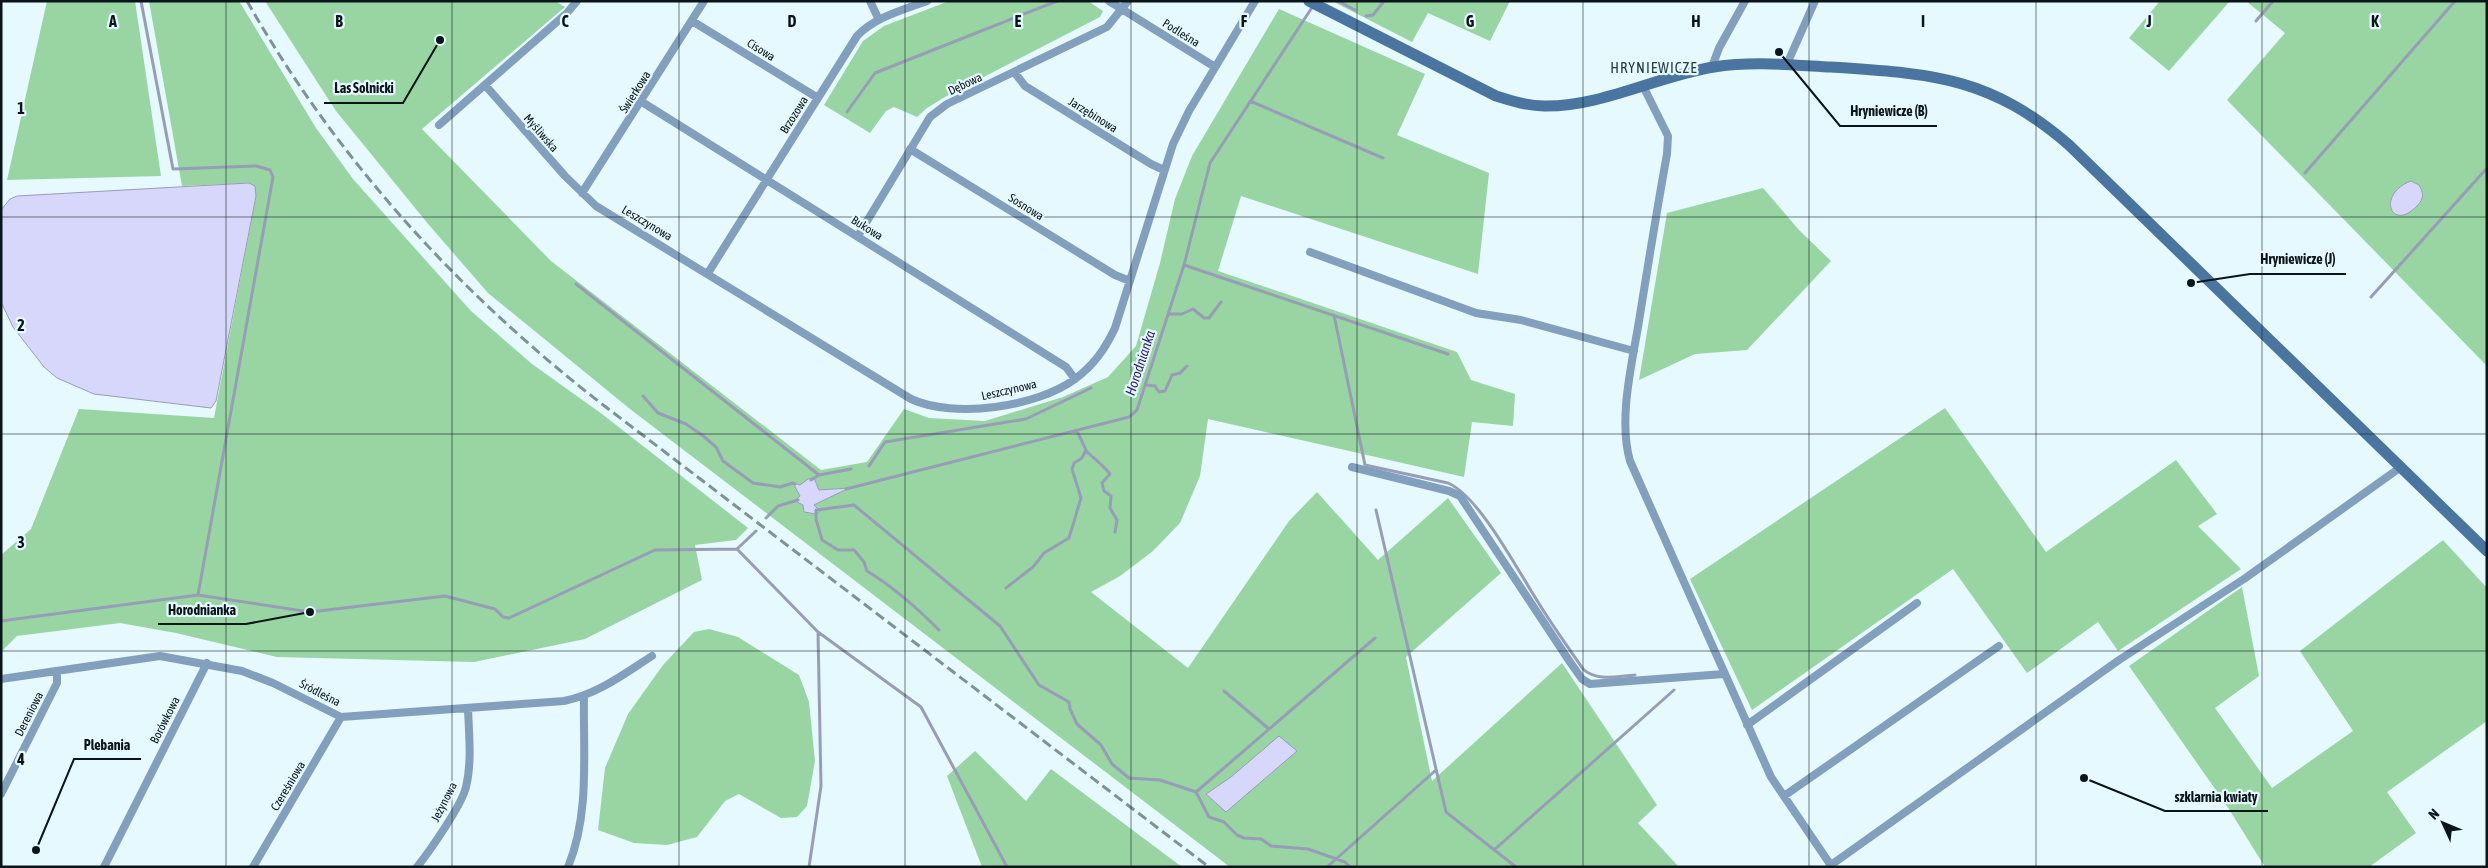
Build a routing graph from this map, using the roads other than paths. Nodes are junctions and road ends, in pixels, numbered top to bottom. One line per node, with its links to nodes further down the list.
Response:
1 (577, 1): 18 (street)
2 (704, 1): 13 (street, Świerkowa)
3 (870, 1): 12 (street)
4 (927, 1): 12 (street, Brzozowa)
5 (1109, 1): 11 (street, Podleśna)
6 (1128, 1): 11 (street, Dębowa)
7 (1255, 1): 15 (street, Leszczynowa)
8 (1309, 1): 19 (street)
9 (1745, 1): 16 (street)
10 (1815, 1): 14 (street)
11 (1123, 10): 15 (street, Podleśna); 17 (street, Dębowa)
12 (879, 20): 20 (street, Brzozowa)
13 (692, 21): 20 (street, Cisowa); 21 (street, Świerkowa)
14 (1787, 64): 16 (street); 33 (street)
15 (1215, 67): 24 (street, Leszczynowa)
16 (1712, 67): 19 (street)
17 (1015, 73): 23 (street, Dębowa); 24 (street, Jarzębinowa)
18 (485, 85): 22 (street); 26 (street, Myśliwska)
19 (1643, 86): 31 (street)
20 (818, 98): 25 (street, Brzozowa)
21 (642, 102): 25 (street, Bukowa); 26 (street, Świerkowa)
22 (439, 125)
23 (910, 149): 27 (street, Dębowa); 30 (street, Sosnowa)
24 (1164, 170): 30 (street, Leszczynowa)
25 (767, 180): 27 (street, Bukowa); 29 (street, Brzozowa)
26 (582, 193): 29 (street, Leszczynowa)
27 (858, 236): 32 (street, Bukowa)
28 (1310, 252): 31 (street)
29 (708, 273): 32 (street, Leszczynowa)
30 (1130, 280): 32 (street, Leszczynowa)
31 (1634, 351): 41 (street)
32 (1076, 378)
33 (2401, 466): 35 (street); 49 (street)
34 (1352, 467): 41 (street)
35 (2487, 551)
36 (1917, 603): 46 (street)
37 (1999, 646): 48 (street)
38 (652, 656): 43 (street, Śródleśna)
39 (207, 663): 40 (street, Śródleśna); 45 (street, Śródleśna); 50 (street, Borówkowa)
40 (57, 670): 42 (street, Śródleśna); 47 (street, Dereniowa)
41 (1724, 674): 46 (street)
42 (1, 679)
43 (584, 697): 44 (street, Śródleśna); 53 (street)
44 (468, 709): 45 (street, Śródleśna); 52 (street, Jeżynowa)
45 (341, 717): 51 (street, Czereśniowa)
46 (1747, 725): 48 (street)
47 (1, 794)
48 (1784, 796): 49 (street)
49 (1831, 866)
50 (104, 867)
51 (253, 867)
52 (417, 867)
53 (568, 867)

